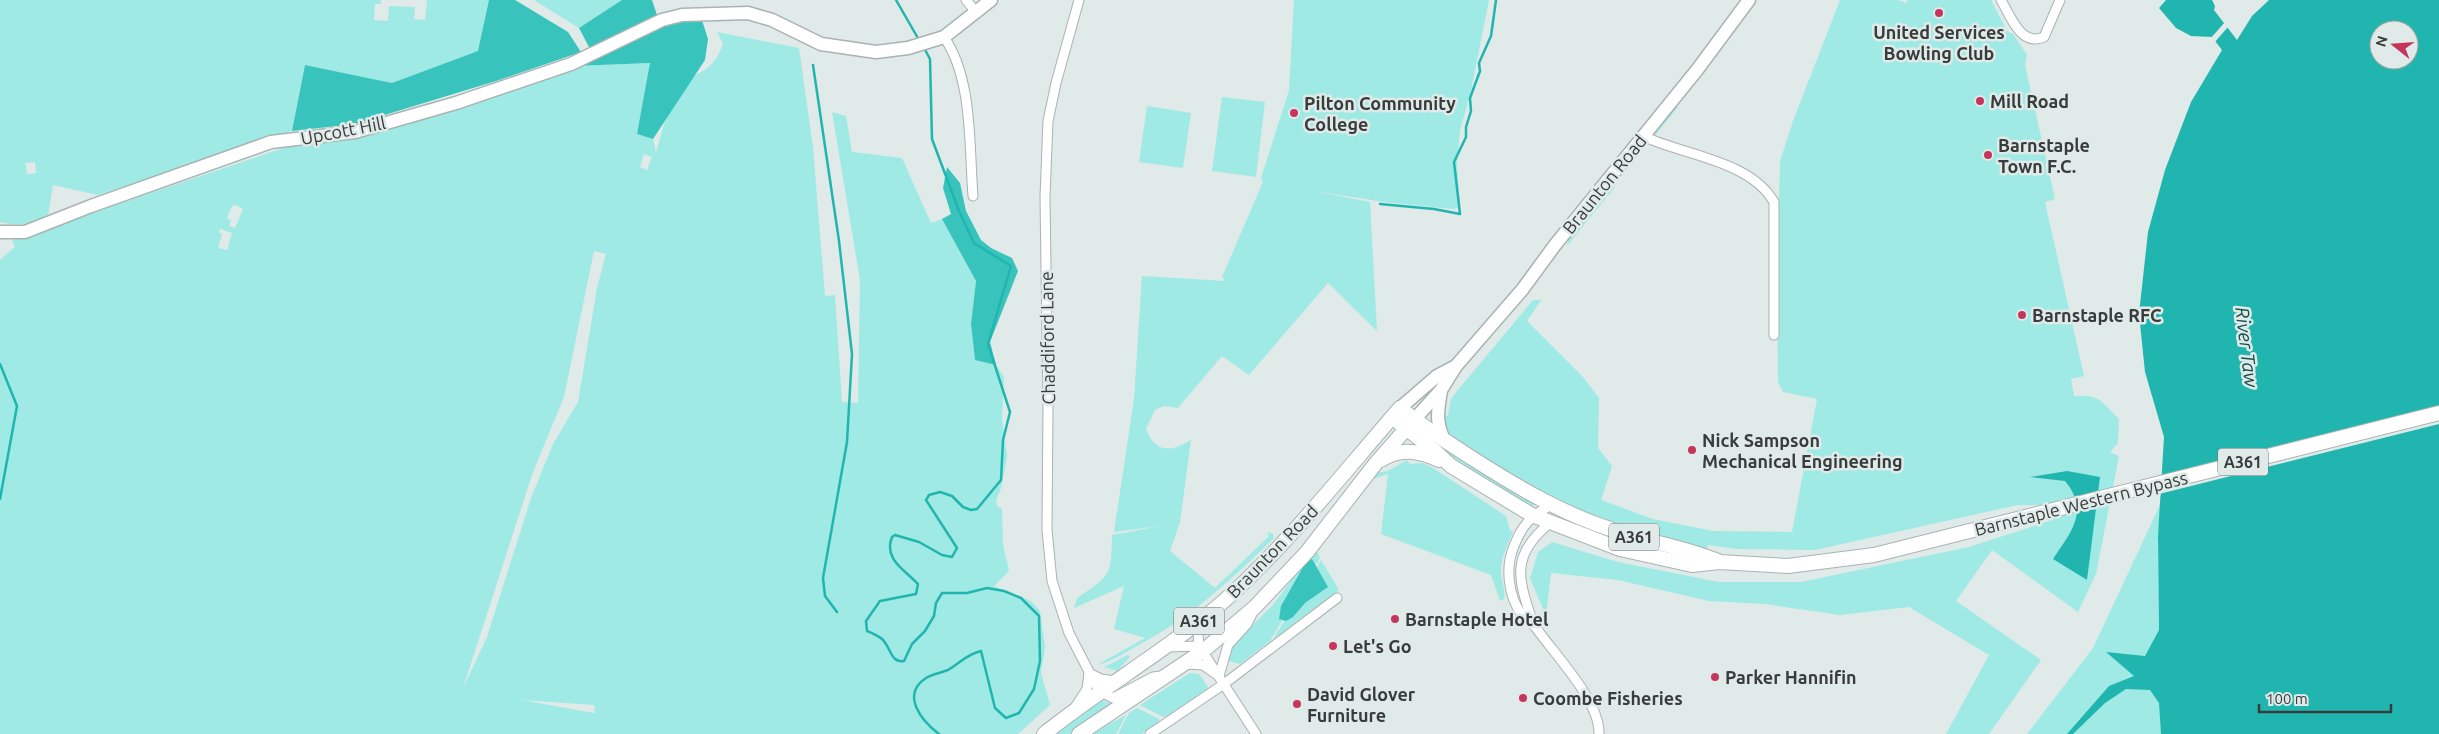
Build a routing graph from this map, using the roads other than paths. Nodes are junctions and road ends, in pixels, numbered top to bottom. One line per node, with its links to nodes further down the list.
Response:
1 (966, 0): 7 (street)
2 (991, 0): 7 (street, Upcott Hill)
3 (1079, 0): 32 (street, Chaddiford Lane)
4 (1749, 0): 9 (street, Braunton Road)
5 (2001, 0): 6 (street)
6 (2060, 0)
7 (976, 13): 8 (street, Upcott Hill)
8 (938, 39): 10 (street); 11 (street, Upcott Hill)
9 (1642, 136): 12 (street); 13 (street, Braunton Road)
10 (973, 196)
11 (0, 232)
12 (1774, 335)
13 (1456, 366): 14 (street, Braunton Road); 15 (street, Braunton Road)
14 (1441, 390): 17 (street, Braunton Road); 18 (street)
15 (1396, 413): 17 (main road, Barnstaple Western Bypass / A361); 27 (main road, Braunton Road / A361)
16 (2439, 414): 24 (main road, Barnstaple Western Bypass / A361)
17 (1410, 424): 18 (main road, Barnstaple Western Bypass / A361); 19 (main road, Braunton Road / A361); 20 (main road, Barnstaple Western Bypass / A361)
18 (1444, 440): 21 (main road, Barnstaple Western Bypass / A361)
19 (1376, 464): 20 (main road, A361); 26 (main road, Braunton Road / A361)
20 (1450, 466): 22 (main road, Barnstaple Western Bypass / A361)
21 (1551, 505): 22 (street); 24 (main road, Barnstaple Western Bypass / A361)
22 (1532, 515): 23 (main road, Barnstaple Western Bypass / A361); 28 (street)
23 (1550, 523): 24 (main road, Barnstaple Western Bypass / A361); 28 (street)
24 (1719, 562)
25 (1338, 598): 34 (street)
26 (1256, 607): 30 (main road, Braunton Road / A361); 34 (street)
27 (1206, 616): 29 (main road, Braunton Road / A361); 30 (street)
28 (1534, 626): 42 (street)
29 (1164, 647): 30 (street); 35 (main road, Braunton Road / A361)
30 (1201, 648): 31 (main road, Braunton Road / A361); 34 (street)
31 (1184, 664): 33 (main road, Braunton Road / A361); 34 (street)
32 (1089, 672): 35 (street); 36 (street, Chaddiford Lane); 37 (street)
33 (1166, 675): 36 (street); 39 (main road, Braunton Road / A361)
34 (1221, 680): 40 (street); 41 (street)
35 (1115, 681): 36 (main road, Braunton Road / A361)
36 (1099, 691): 37 (main road, Braunton Road / A361)
37 (1072, 712): 38 (main road, Braunton Road / A361)
38 (1044, 734)
39 (1079, 734)
40 (1150, 734)
41 (1256, 734)
42 (1598, 734)

